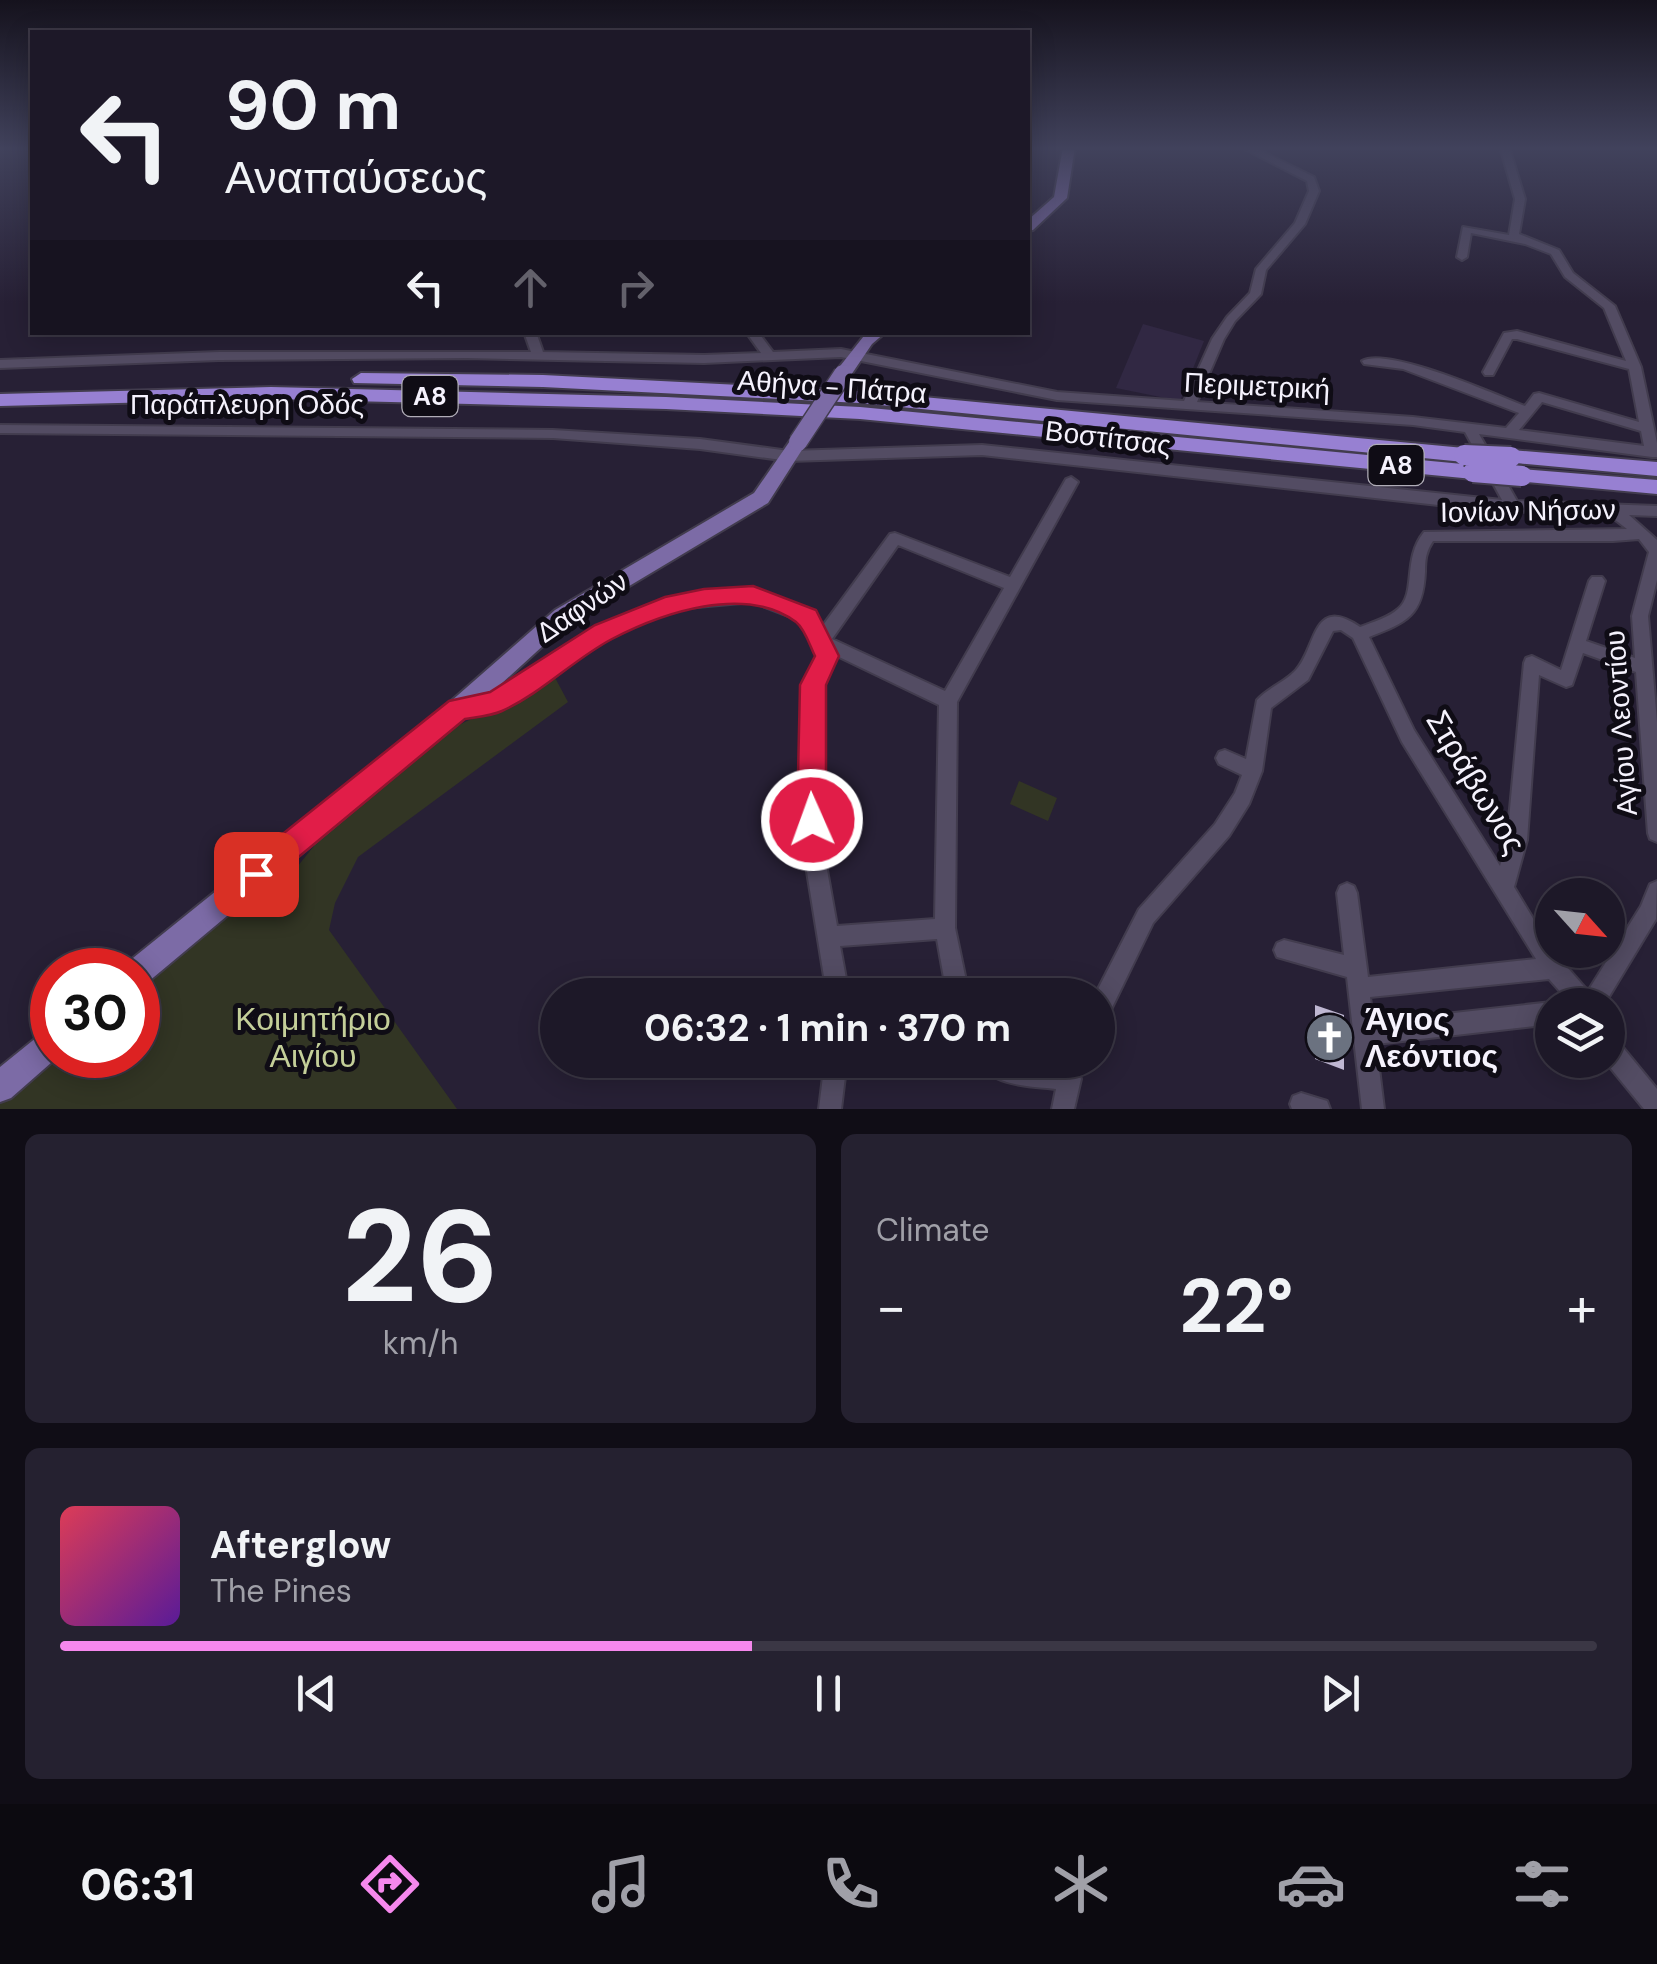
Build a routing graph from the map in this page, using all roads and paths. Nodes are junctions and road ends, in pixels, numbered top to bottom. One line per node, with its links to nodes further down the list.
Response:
1 (1059, 199): 4 (main road)
2 (1311, 199): 19 (street)
3 (1520, 199): 5 (street)
4 (1030, 225)
5 (1523, 242): 6 (street); 15 (street)
6 (1462, 257)
7 (531, 335): 10 (street)
8 (754, 335): 12 (street)
9 (874, 335): 11 (main road, Δαφνών)
10 (538, 355): 12 (street, Περιμετρική); 14 (street, Περιμετρική)
11 (856, 355): 12 (street, Περιμετρική); 19 (street, Περιμετρική); 26 (main road, Δαφνών, bridge)
12 (770, 356)
13 (1368, 361): 20 (street)
14 (0, 364)
15 (1635, 368): 16 (street); 22 (street)
16 (1489, 372)
17 (0, 386): 28 (highway, Αθήνα - Πάτρα / Α8)
18 (0, 400): 28 (highway, Αθήνα - Πάτρα / Α8)
19 (1188, 407): 21 (street, Περιμετρική)
20 (1527, 411): 22 (street); 24 (street)
21 (1470, 428): 24 (street, Περιμετρική); 32 (street)
22 (1645, 428): 27 (street)
23 (0, 429): 25 (street, Παράπλευρη Οδός)
24 (1510, 432): 27 (street, Περιμετρική)
25 (553, 434): 26 (street, Βοστίτσας)
26 (793, 449): 32 (street, Βοστίτσας); 44 (main road, Δαφνών)
27 (1655, 458): 29 (highway, Αθήνα - Πάτρα / Α8)
28 (1469, 463): 29 (highway, Αθήνα - Πάτρα / Α8, bridge)
29 (1516, 466): 31 (highway, Αθήνα - Πάτρα / Α8)
30 (1072, 482): 37 (street)
31 (1657, 487)
32 (1513, 507): 33 (street, Βοστίτσας); 35 (street)
33 (1614, 510): 34 (street, Βοστίτσας); 35 (street)
34 (1657, 511)
35 (1649, 539): 38 (street, Αγίου Λεοντίου); 39 (street, Ιονίων Νήσων)
36 (1597, 581): 41 (street)
37 (1013, 585): 40 (street); 43 (street)
38 (1650, 600): 42 (street, Αγίου Λεοντίου)
39 (1358, 634): 46 (street); 48 (street, Στράβωνος)
40 (820, 641): 43 (street); 44 (street); 52 (street)
41 (1576, 644): 42 (street); 48 (street)
42 (1644, 668): 47 (street, Αγίου Λεοντίου)
43 (948, 701): 51 (street)
44 (458, 709): 55 (main road, Δαφνών)
45 (1226, 758): 46 (street)
46 (1253, 771): 59 (street)
47 (1657, 833)
48 (1503, 890): 53 (street, Στράβωνος)
49 (1657, 891): 62 (street)
50 (1347, 893): 60 (street)
51 (946, 928): 52 (street); 58 (street)
52 (829, 937): 57 (street)
53 (1535, 940)
54 (1284, 950): 60 (street)
55 (160, 954)
56 (1553, 968): 60 (street); 61 (street, Στράβωνος)
57 (835, 978)
58 (955, 978)
59 (1115, 978)
60 (1358, 978): 64 (street)
61 (1572, 988)
62 (1600, 988)
63 (1535, 1015): 64 (street)
64 (1365, 1034): 73 (street)
65 (30, 1062): 69 (main road)
66 (1625, 1068): 70 (street)
67 (834, 1078): 71 (street)
68 (1072, 1078): 72 (street)
69 (0, 1087)
70 (1657, 1107)
71 (830, 1109)
72 (1063, 1109)
73 (1373, 1109)

